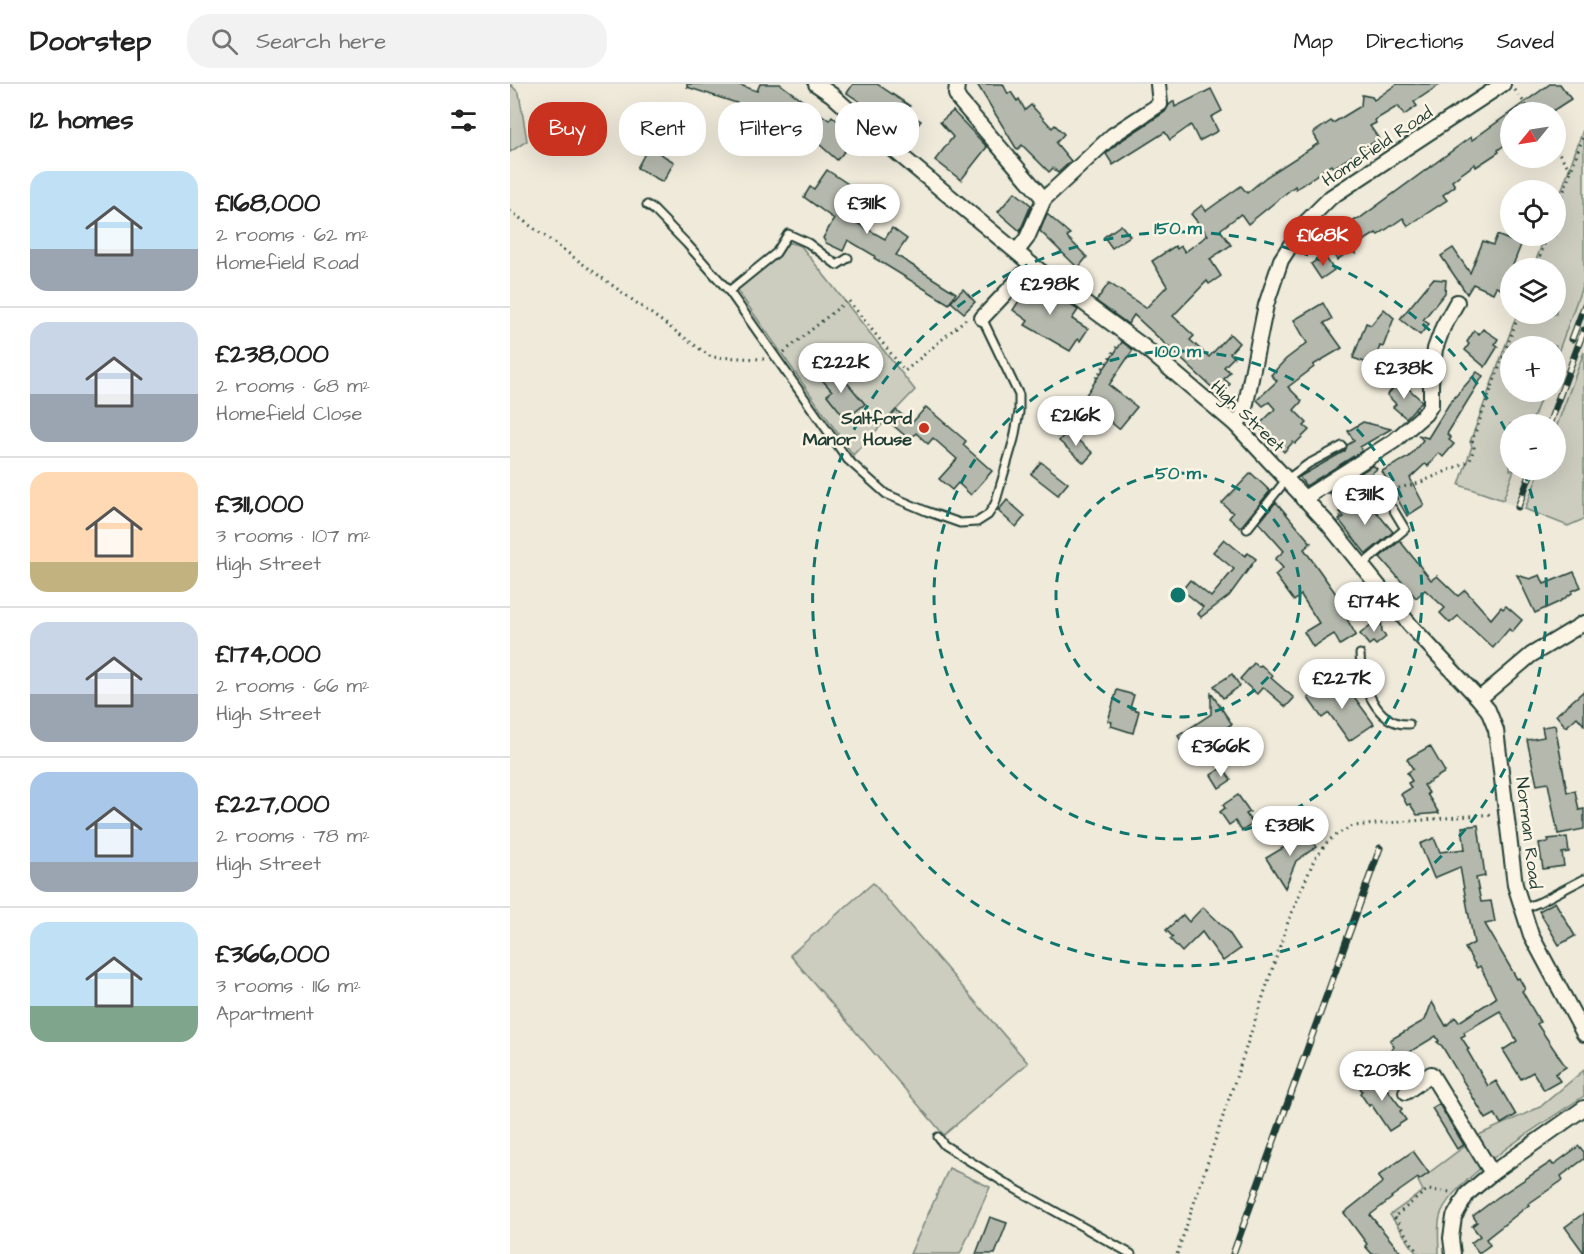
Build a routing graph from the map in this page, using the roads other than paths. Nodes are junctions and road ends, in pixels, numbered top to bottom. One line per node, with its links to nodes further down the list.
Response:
1 (816, 84): 7 (street, High Street)
2 (957, 84): 5 (street)
3 (1158, 84): 5 (street)
4 (1508, 85): 13 (street, Homefield Road)
5 (1044, 199): 7 (street)
6 (646, 205): 10 (lane)
7 (1017, 251): 9 (street, High Street)
8 (848, 258): 10 (lane)
9 (1032, 265): 12 (street); 13 (street, High Street)
10 (729, 291): 12 (lane)
11 (1457, 302): 16 (street)
12 (982, 318)
13 (1236, 425): 15 (street, High Street)
14 (1342, 446): 15 (lane)
15 (1286, 480): 16 (street, High Street); 18 (lane)
16 (1304, 499): 19 (street, High Street)
17 (1393, 509): 19 (lane)
18 (1247, 529)
19 (1362, 565): 22 (street, High Street)
20 (1584, 623): 22 (street)
21 (1360, 654): 23 (lane)
22 (1479, 699): 25 (street, Norman Road)
23 (1409, 724)
24 (1584, 879): 25 (lane)
25 (1521, 909): 26 (street, Norman Road)
26 (1584, 1034)
27 (1406, 1092): 30 (street)
28 (1584, 1108): 30 (street)
29 (938, 1137): 31 (lane)
30 (1491, 1173): 32 (street)
31 (1131, 1254)
32 (1453, 1254)

